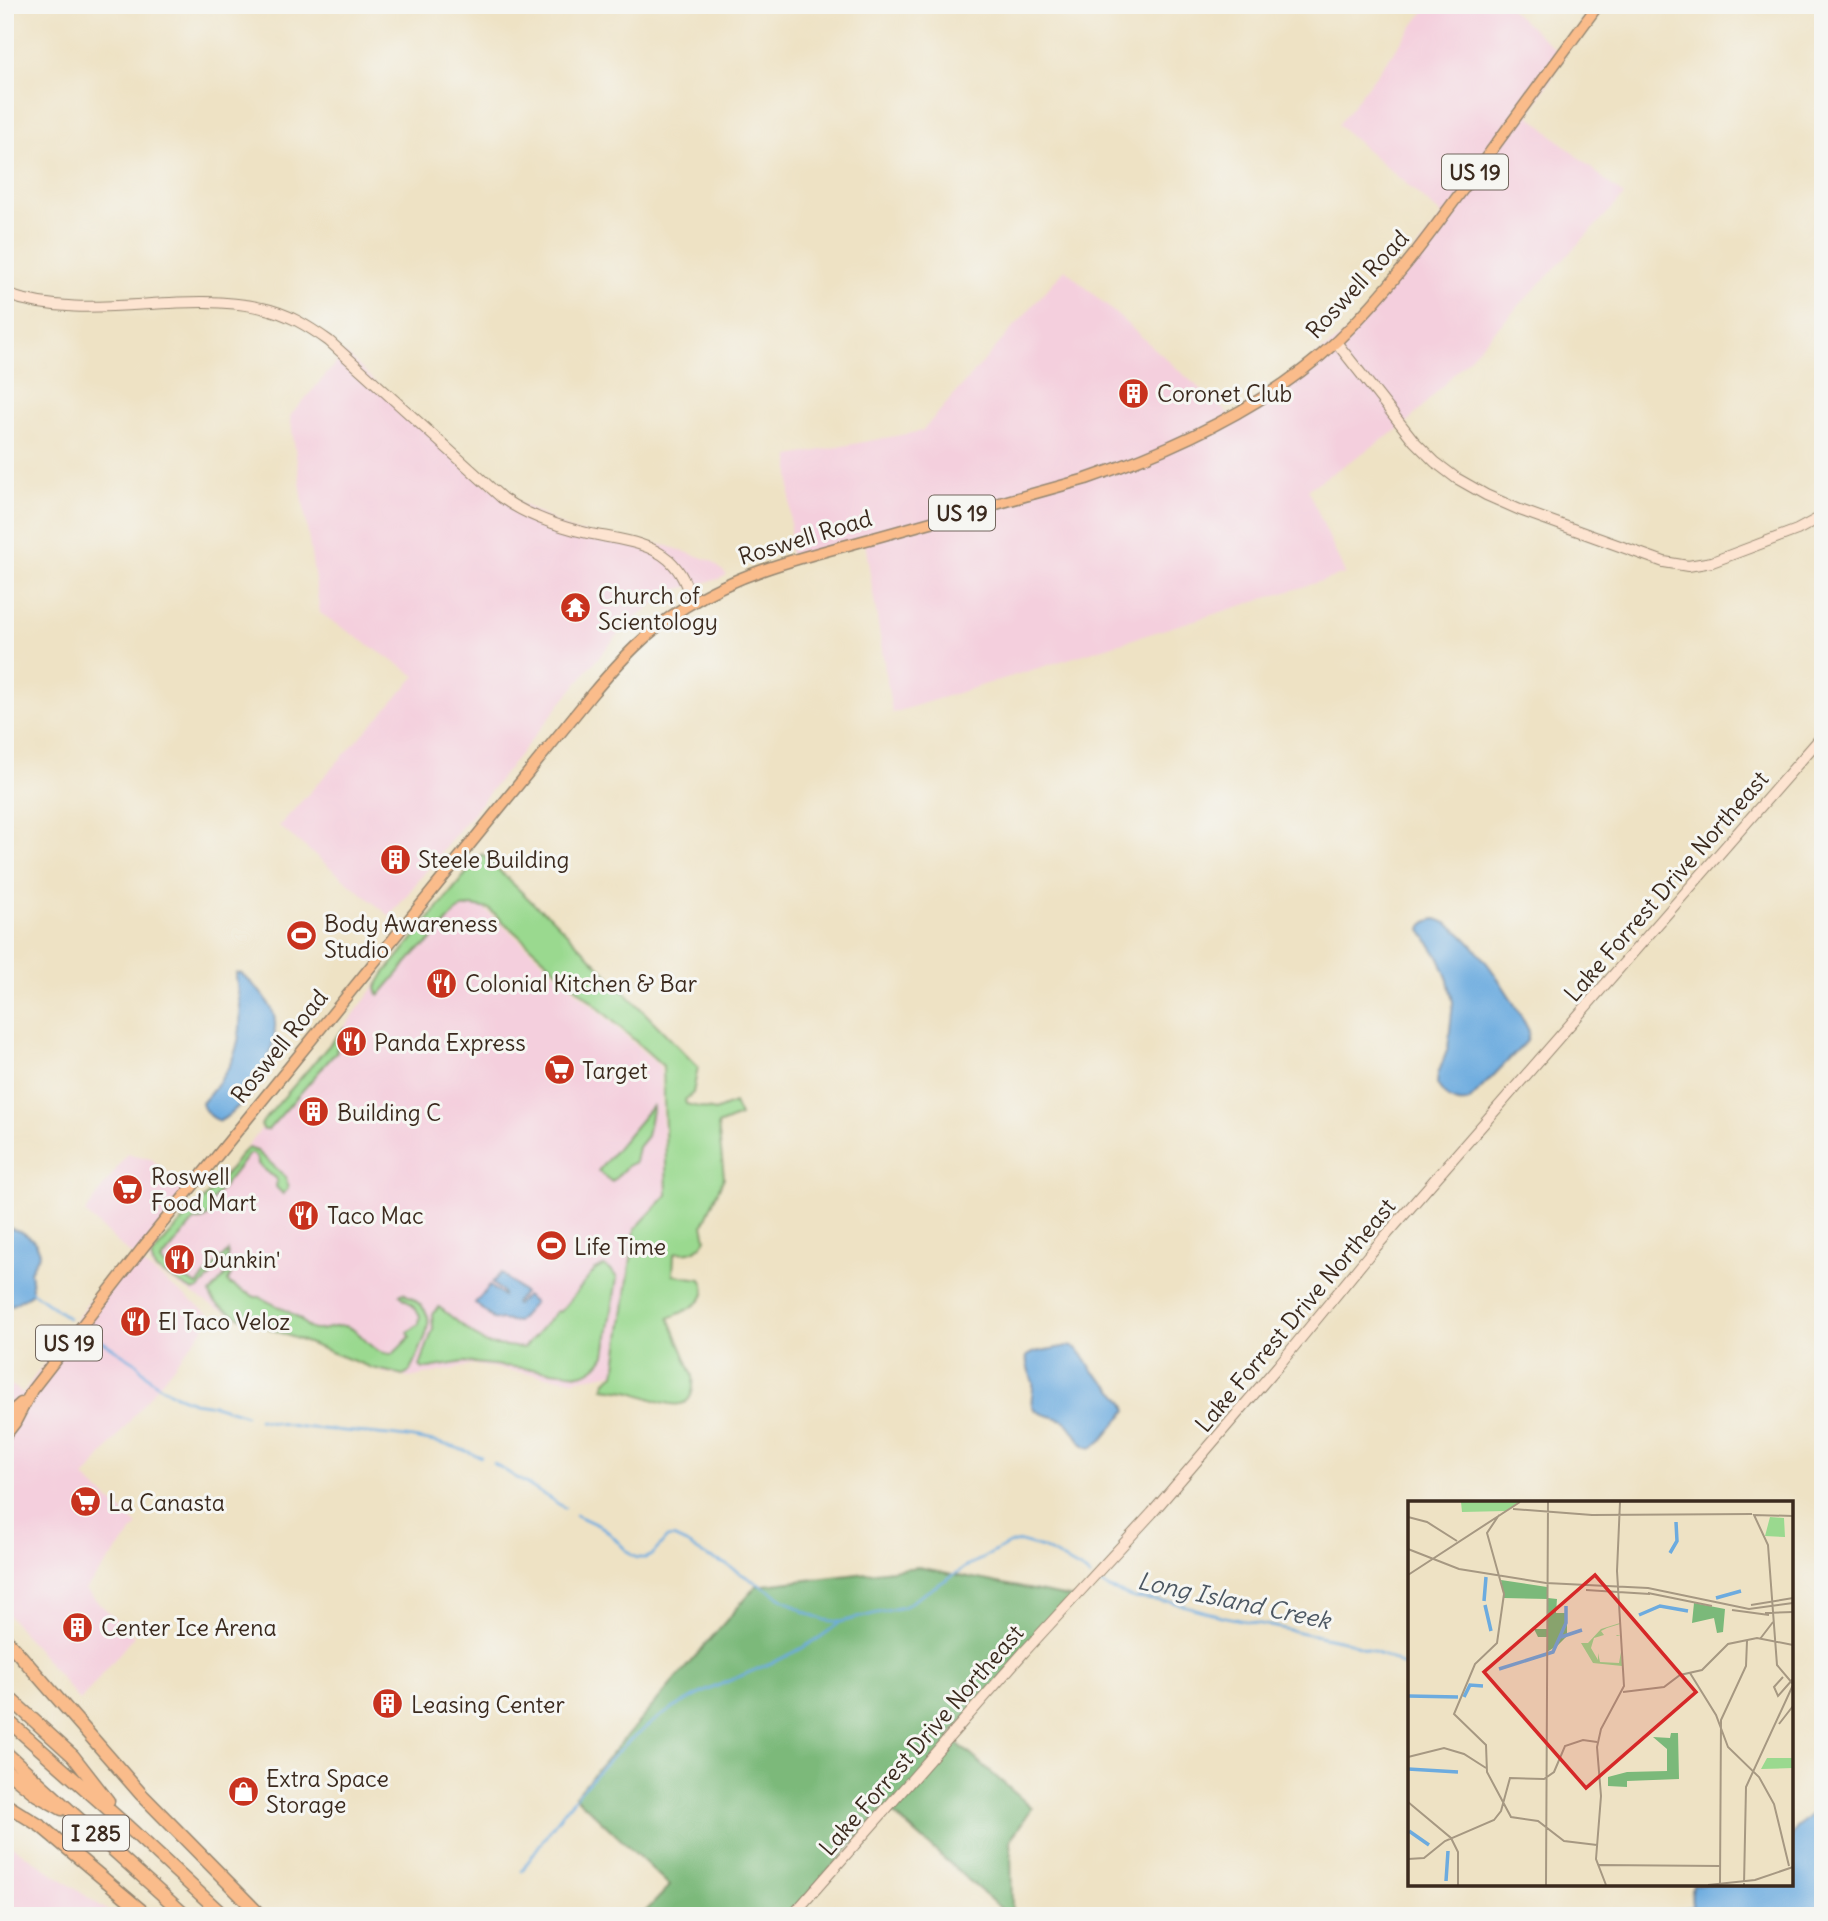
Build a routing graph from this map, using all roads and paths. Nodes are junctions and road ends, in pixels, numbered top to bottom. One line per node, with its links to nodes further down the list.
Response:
1 (1598, 5): 3 (main road, Roswell Road / US 19)
2 (5, 294): 5 (street)
3 (1336, 342): 4 (street); 5 (main road, Roswell Road / US 19)
4 (1823, 516)
5 (692, 602): 7 (main road, Roswell Road / US 19)
6 (1823, 735): 22 (street, Lake Forrest Drive Northeast)
7 (26, 1399): 8 (main road, Roswell Road / US 19); 9 (main road, Roswell Road / US 19)
8 (5, 1417)
9 (5, 1436)
10 (5, 1638): 21 (highway)
11 (5, 1694): 17 (highway)
12 (5, 1718): 17 (highway, I 285)
13 (5, 1752): 16 (highway, I 285)
14 (5, 1769): 16 (highway)
15 (5, 1804): 18 (highway)
16 (80, 1819): 19 (highway, I 285)
17 (125, 1824): 20 (highway, I 285)
18 (148, 1916)
19 (186, 1916)
20 (224, 1916)
21 (261, 1916)
22 (792, 1916)

